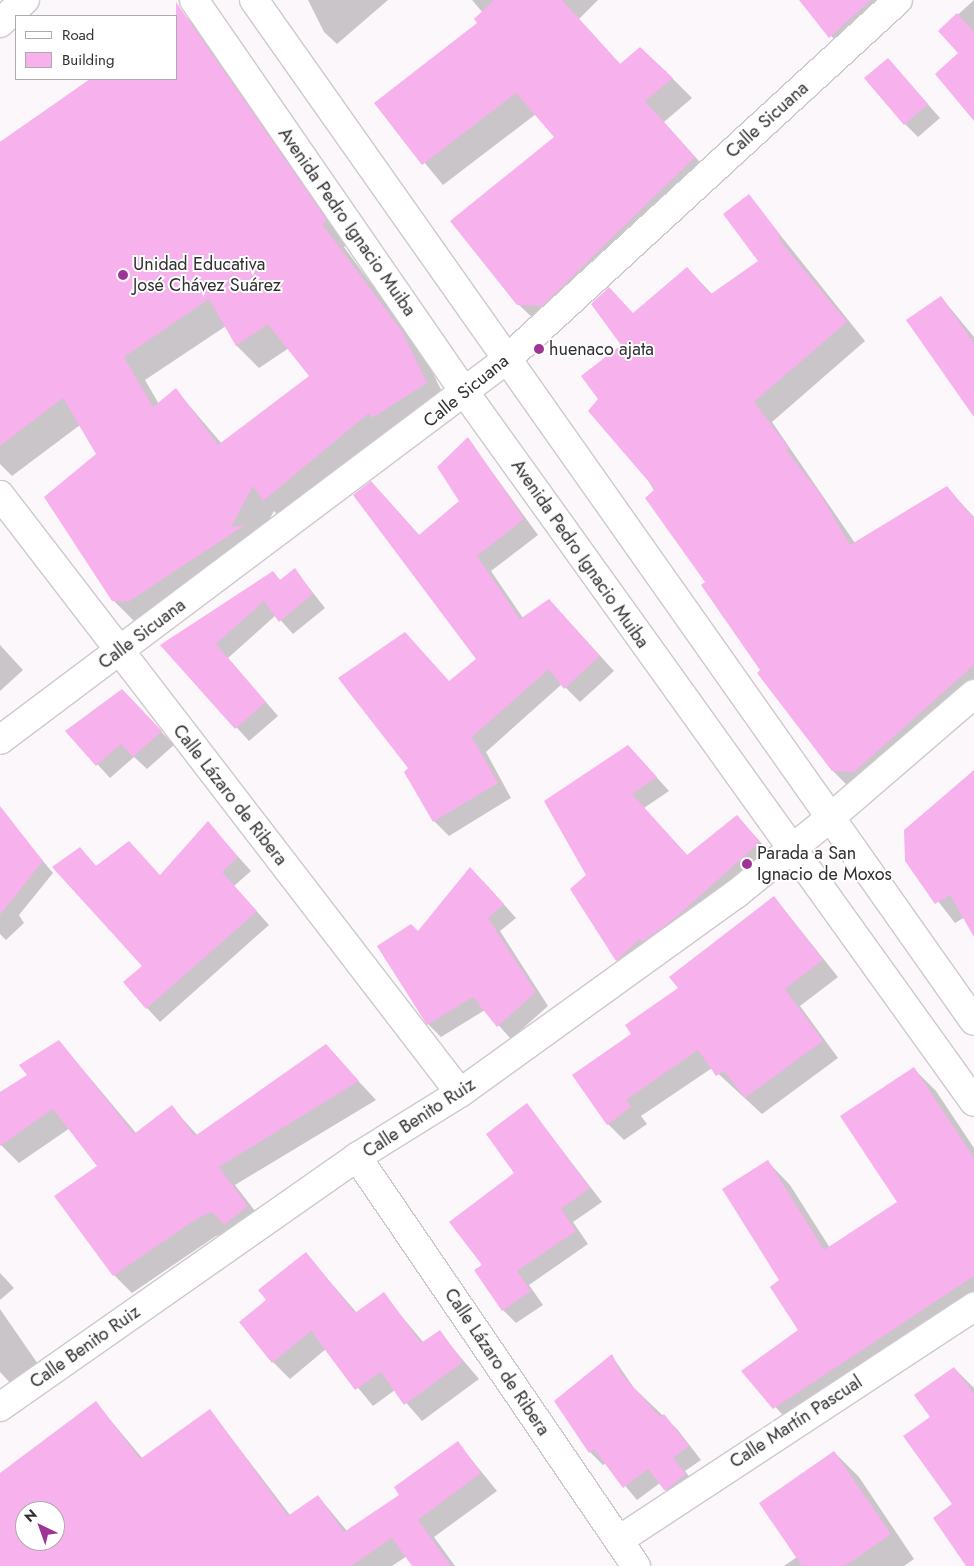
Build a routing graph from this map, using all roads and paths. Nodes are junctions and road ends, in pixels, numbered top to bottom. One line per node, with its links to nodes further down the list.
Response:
1 (25, 0): 5 (main road)
2 (194, 0): 7 (main road, Avenida Pedro Ignacio Muiba)
3 (254, 0): 6 (main road)
4 (898, 0): 6 (main road, Calle Sicuana)
5 (0, 23)
6 (506, 360): 7 (main road, Calle Sicuana); 12 (main road)
7 (466, 394): 9 (main road, Calle Sicuana); 13 (main road, Avenida Pedro Ignacio Muiba)
8 (0, 495): 9 (main road, Calle Lázaro de Ribera)
9 (118, 651): 11 (main road, Calle Sicuana); 15 (main road, Calle Lázaro de Ribera)
10 (974, 694): 12 (main road, Calle Benito Ruiz)
11 (0, 740)
12 (830, 818): 13 (main road, Calle Benito Ruiz); 14 (main road)
13 (791, 850): 15 (main road, Calle Benito Ruiz); 16 (main road, Avenida Pedro Ignacio Muiba)
14 (974, 1021)
15 (460, 1093): 17 (main road, Calle Benito Ruiz)
16 (974, 1102)
17 (357, 1157): 19 (main road, Calle Benito Ruiz); 20 (main road, Calle Lázaro de Ribera)
18 (974, 1307): 20 (main road, Calle Martín Pascual)
19 (0, 1407)
20 (619, 1540): 21 (main road, Calle Lázaro de Ribera)
21 (636, 1566)

